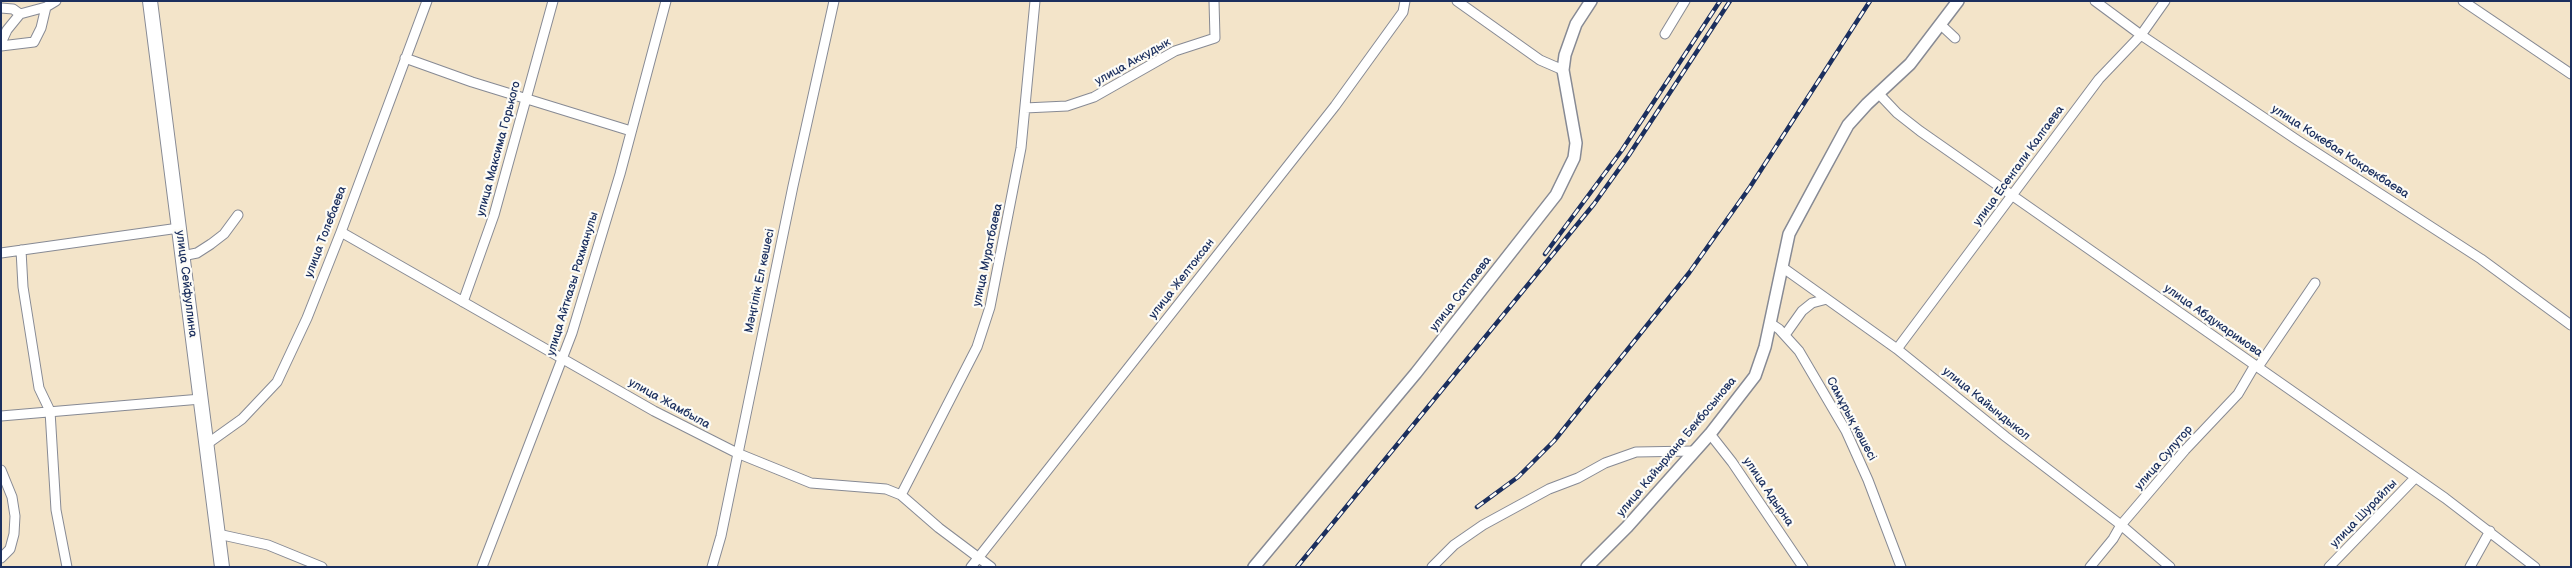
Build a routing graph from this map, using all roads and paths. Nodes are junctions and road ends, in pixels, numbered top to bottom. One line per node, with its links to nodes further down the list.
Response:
1 (56, 1): 17 (street)
2 (150, 1): 34 (main road, улица Сейфуллина)
3 (427, 1): 25 (street, улица Толебаева)
4 (553, 1): 29 (street, улица Максима Горького)
5 (666, 1): 31 (street, улица Айтказы Рахманулы)
6 (834, 1): 55 (street, Мәңгілік Ел көшесі)
7 (1035, 1): 30 (street, улица Муратбаева)
8 (1214, 1): 30 (street, улица Аккудык)
9 (1405, 1): 63 (street, улица Желтоксан)
10 (1457, 1): 26 (street)
11 (1591, 1): 26 (street, улица Сатпаева)
12 (1685, 1): 21 (street)
13 (1958, 1): 20 (street, улица Кайырхана Бекбосынова)
14 (2095, 1): 22 (street, улица Кокебая Кокрекбаева)
15 (2165, 1): 22 (street, улица Есенгали Калгаева)
16 (2463, 1): 27 (street)
17 (46, 7): 19 (street); 24 (street)
18 (1, 8): 19 (street)
19 (20, 14): 24 (street)
20 (1941, 25): 23 (street); 28 (street, улица Кайырхана Бекбосынова)
21 (1665, 34)
22 (2141, 36): 32 (street, улица Есенгали Калгаева); 44 (street, улица Кокебая Кокрекбаева)
23 (1955, 38)
24 (1, 45)
25 (405, 58): 29 (street); 35 (street, улица Толебаева)
26 (1563, 70): 72 (street, улица Сатпаева)
27 (2571, 74)
28 (1879, 94): 32 (street, улица Абдукаримова); 39 (street, улица Кайырхана Бекбосынова)
29 (526, 98): 31 (street); 42 (street, улица Максима Горького)
30 (1025, 108): 58 (street, улица Муратбаева)
31 (631, 131): 47 (street, улица Айтказы Рахманулы)
32 (2012, 196): 46 (street, улица Есенгали Калгаева); 48 (street, улица Абдукаримова)
33 (238, 215): 38 (street)
34 (179, 228): 36 (street); 38 (main road, улица Сейфуллина)
35 (341, 232): 42 (street, улица Жамбыла); 53 (street, улица Толебаева)
36 (21, 250): 37 (street); 50 (street)
37 (1, 253)
38 (182, 256): 49 (main road, улица Сейфуллина)
39 (1782, 267): 41 (street, улица Кайындыкол); 43 (street, улица Кайырхана Бекбосынова)
40 (2315, 283): 48 (street, улица Сулутор)
41 (1827, 299): 45 (street); 46 (street, улица Кайындыкол)
42 (463, 302): 47 (street, улица Жамбыла)
43 (1770, 324): 45 (street, Самұрық көшесі); 52 (street, улица Кайырхана Бекбосынова)
44 (2571, 325)
45 (1785, 335): 75 (street, Самұрық көшесі)
46 (1897, 349): 59 (street, улица Кайындыкол)
47 (563, 359): 55 (street, улица Жамбыла); 68 (street, улица Айтказы Рахманулы)
48 (2257, 366): 57 (street, улица Абдукаримова); 59 (street, улица Сулутор)
49 (201, 399): 50 (street); 53 (main road, улица Сейфуллина)
50 (50, 411): 51 (street); 65 (street)
51 (1, 416)
52 (1710, 434): 54 (street, улица Кайырхана Бекбосынова); 74 (street, улица Адырна)
53 (207, 444): 61 (main road, улица Сейфуллина)
54 (1694, 451): 64 (street, улица Кайырхана Бекбосынова); 73 (street)
55 (738, 453): 58 (street, улица Жамбыла); 69 (street, Мәңгілік Ел көшесі)
56 (1, 470): 62 (street)
57 (2415, 478): 60 (street, улица Абдукаримова); 78 (street, улица Шурайлы)
58 (901, 495): 63 (street, улица Жамбыла)
59 (2121, 525): 76 (street, улица Сулутор); 77 (street, улица Кайындыкол)
60 (2490, 530): 79 (street); 80 (street, улица Абдукаримова)
61 (218, 534): 66 (main road, улица Сейфуллина); 67 (street)
62 (1, 558)
63 (978, 558): 70 (street, улица Желтоксан); 71 (street, улица Жамбыла)
64 (1590, 566)
65 (67, 567)
66 (222, 567)
67 (322, 567)
68 (482, 567)
69 (712, 567)
70 (970, 567)
71 (991, 567)
72 (1254, 567)
73 (1432, 567)
74 (1803, 567)
75 (1901, 567)
76 (2090, 567)
77 (2170, 567)
78 (2329, 567)
79 (2470, 567)
80 (2535, 567)

